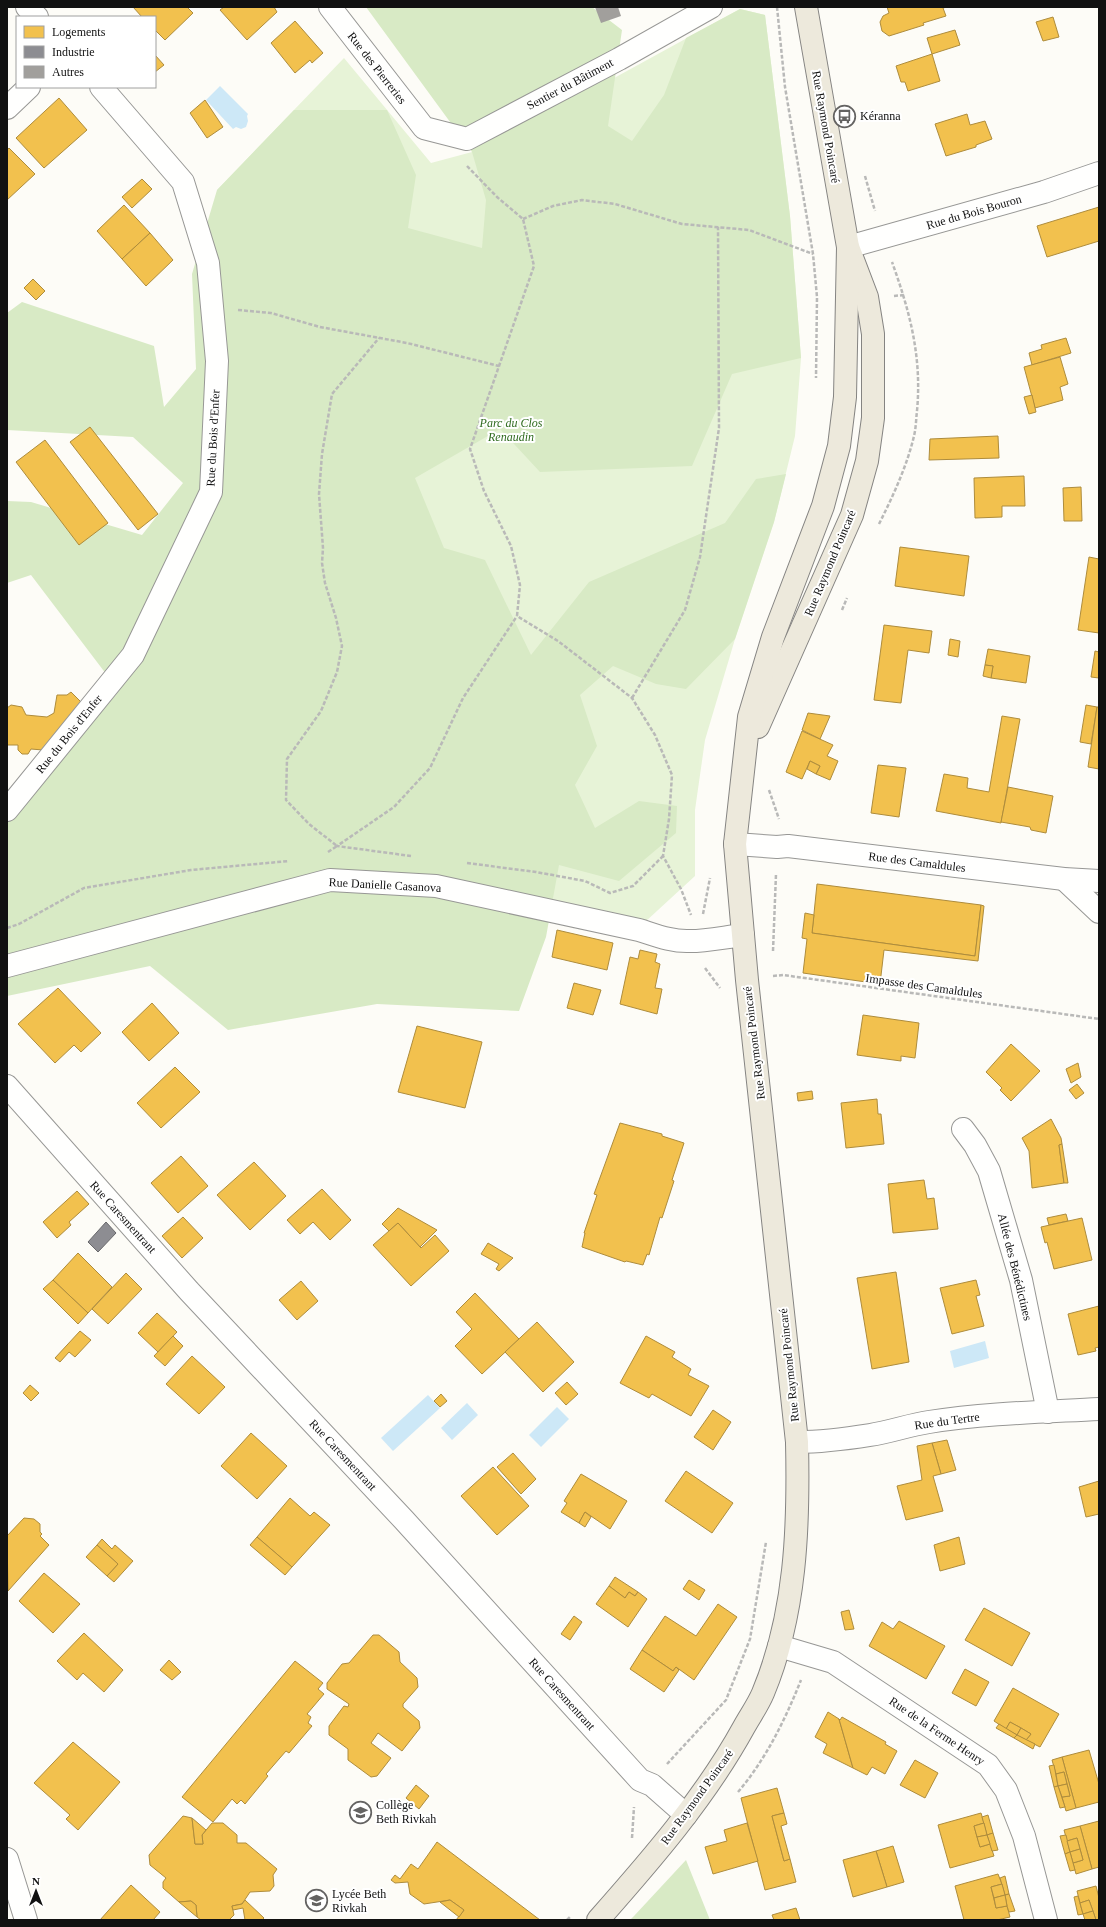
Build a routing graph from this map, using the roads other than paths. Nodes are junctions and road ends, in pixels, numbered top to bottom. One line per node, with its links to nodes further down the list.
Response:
1 (27, 7): 5 (street)
2 (330, 7): 9 (street, Rue des Pierreries)
3 (711, 7): 9 (street, Sentier du Bâtiment)
4 (806, 7): 11 (main road, Rue Raymond Poincaré)
5 (36, 16)
6 (28, 88): 8 (street)
7 (102, 88): 13 (street, Rue du Bois d'Enfer)
8 (7, 108)
9 (424, 128)
10 (1099, 173): 11 (street, Rue du Bois Bouron)
11 (848, 247): 12 (main road, Rue Raymond Poincaré); 12 (main road, Rue Raymond Poincaré)
12 (746, 753): 14 (main road, Rue Raymond Poincaré)
13 (7, 810)
14 (735, 844): 15 (street, Rue des Camaldules); 18 (main road, Rue Raymond Poincaré)
15 (1064, 879): 16 (street, Rue des Camaldules); 17 (street)
16 (1099, 880)
17 (1099, 912)
18 (743, 935): 19 (street, Rue Danielle Casanova); 24 (main road, Rue Raymond Poincaré)
19 (7, 966)
20 (7, 1086): 26 (street, Rue Caresmentrant)
21 (962, 1129): 23 (street, Allée des Bénédictines)
22 (1099, 1409): 23 (street, Rue du Tertre)
23 (1048, 1412): 24 (street, Rue du Tertre)
24 (797, 1442): 25 (main road, Rue Raymond Poincaré)
25 (779, 1646): 26 (main road, Rue Raymond Poincaré); 30 (street, Rue de la Ferme Henry)
26 (686, 1815): 29 (main road, Rue Raymond Poincaré)
27 (7, 1859): 28 (street)
28 (26, 1920)
29 (598, 1920)
30 (1046, 1920)

